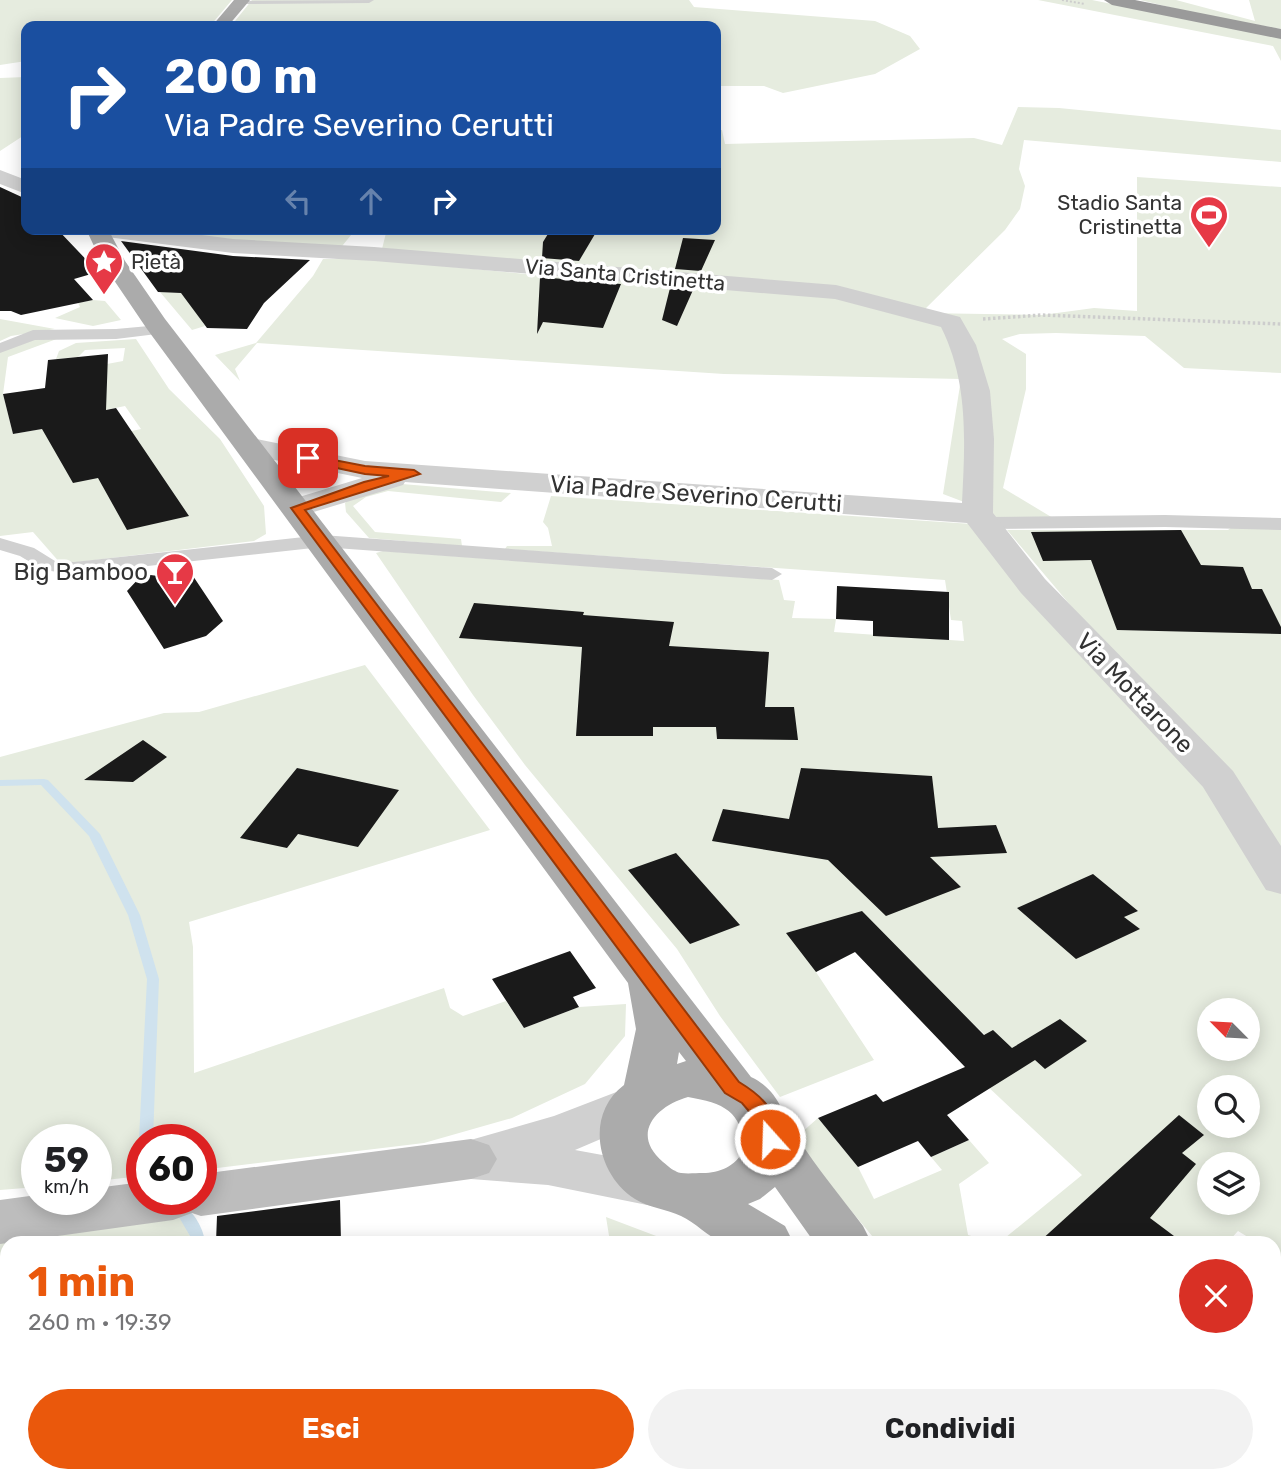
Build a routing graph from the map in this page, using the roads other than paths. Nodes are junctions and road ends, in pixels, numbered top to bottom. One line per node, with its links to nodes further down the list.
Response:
1 (369, 0): 3 (lane)
2 (1112, 0): 5 (highway)
3 (241, 1): 4 (main road)
4 (224, 21)
5 (1281, 33)
6 (0, 176): 7 (street)
7 (21, 186)
8 (101, 235): 10 (main road, Via Santa Cristinetta)
9 (146, 235): 16 (street, Via Santa Cristinetta)
10 (160, 330): 11 (lane); 12 (main road, Via Santa Cristinetta)
11 (0, 348)
12 (251, 447): 13 (street, Via Padre Severino Cerutti); 15 (main road, Via Santa Cristinetta)
13 (365, 470): 14 (street, Via Padre Severino Cerutti); 15 (street, Via Padre Severino Cerutti)
14 (414, 474): 15 (street, Via Padre Severino Cerutti); 16 (street, Via Padre Severino Cerutti)
15 (290, 499): 18 (main road, Via Santa Cristinetta)
16 (981, 518): 17 (lane); 21 (street, Via Mottarone)
17 (1281, 524)
18 (322, 541): 19 (lane); 20 (lane); 22 (main road, Via Santa Cristinetta)
19 (0, 544)
20 (772, 574)
21 (1281, 880)
22 (649, 975): 23 (main road, Via Santa Cristinetta); 24 (main road, Via Santa Cristinetta)
23 (732, 1087): 24 (main road, Via Santa Cristinetta); 25 (main road, Via Santa Cristinetta)
24 (639, 1099): 26 (street); 27 (main road, Via Santa Cristinetta)
25 (770, 1139): 27 (main road); 32 (main road, Via Santa Cristinetta)
26 (471, 1159): 27 (street); 28 (street)
27 (674, 1190): 31 (main road, Via Santa Cristinetta)
28 (217, 1193)
29 (126, 1205): 30 (street)
30 (0, 1222)
31 (755, 1236)
32 (840, 1236)

